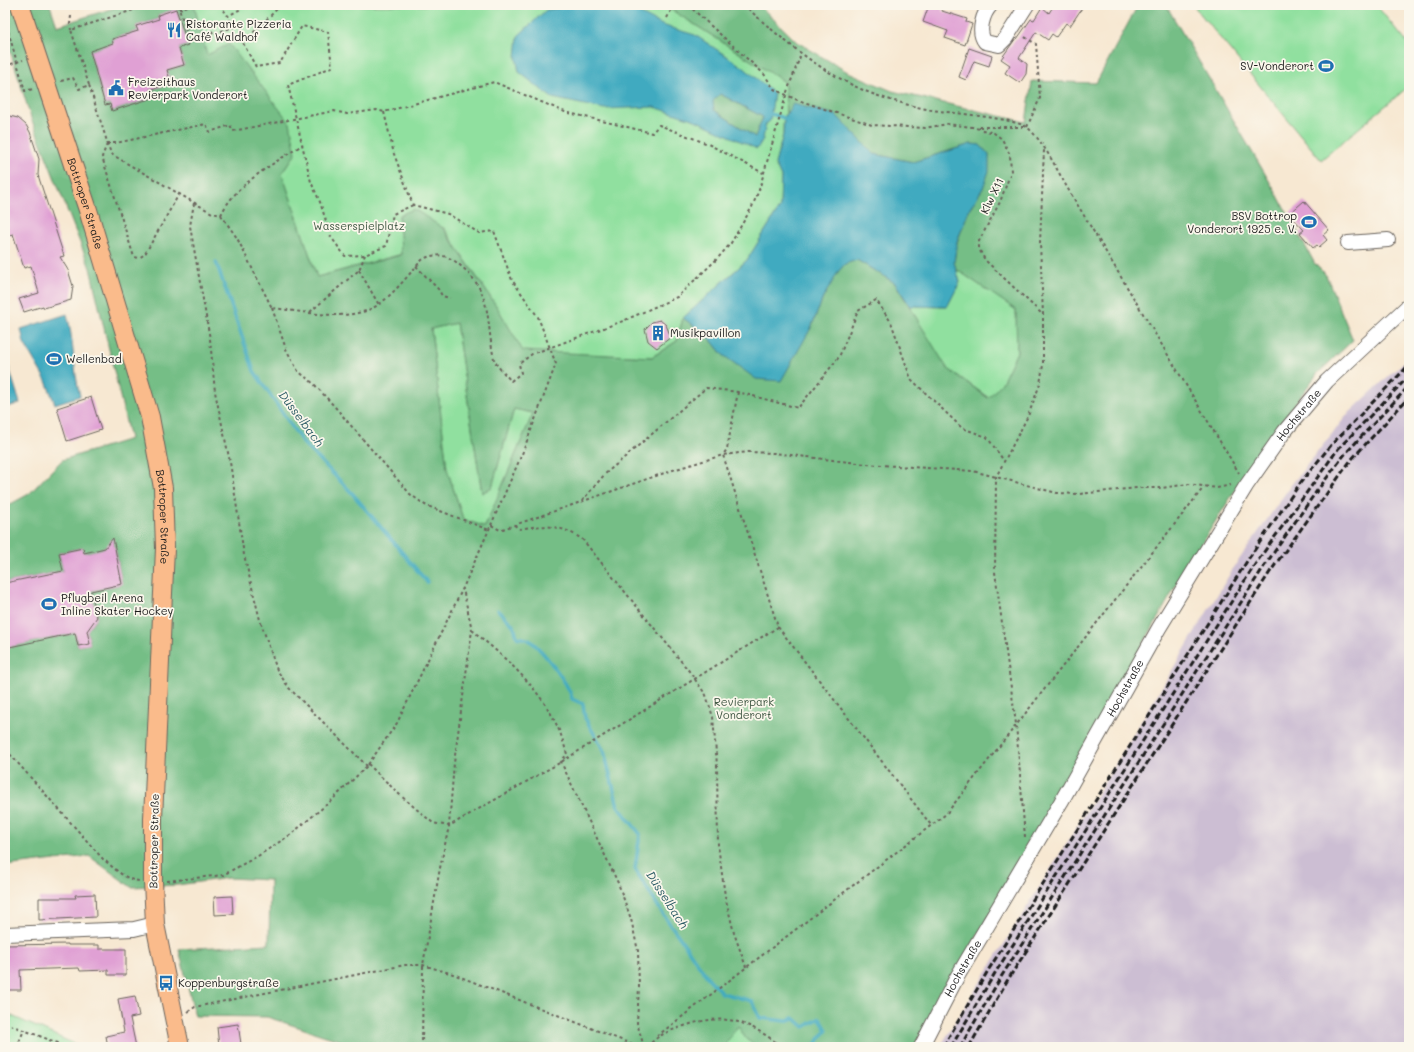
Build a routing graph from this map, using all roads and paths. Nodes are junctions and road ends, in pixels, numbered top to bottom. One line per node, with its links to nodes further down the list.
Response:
1 (20, 5): 23 (main road, Bottroper Straße)
2 (149, 5): 20 (path)
3 (178, 5): 13 (path)
4 (191, 5): 13 (path)
5 (220, 5): 15 (path)
6 (248, 5): 15 (path)
7 (277, 5): 32 (path)
8 (674, 5): 16 (path)
9 (688, 5): 30 (path, Klw X11)
10 (744, 5): 22 (path)
11 (1027, 5): 19 (street)
12 (984, 7): 19 (street)
13 (179, 9): 21 (path)
14 (71, 16): 20 (path)
15 (228, 16): 18 (path)
16 (667, 18)
17 (5, 20): 24 (path)
18 (210, 25)
19 (1012, 29): 34 (path)
20 (71, 30): 28 (path)
21 (190, 43)
22 (801, 54): 30 (path); 34 (path)
23 (37, 56): 24 (path); 76 (main road, Bottroper Straße)
24 (17, 61): 25 (path); 29 (path)
25 (5, 67): 26 (path)
26 (5, 79)
27 (65, 80): 28 (path)
28 (89, 85): 35 (path)
29 (25, 91)
30 (786, 95): 33 (path, Klw X11); 38 (path)
31 (384, 112): 32 (path); 38 (path); 41 (path)
32 (295, 118): 35 (path); 36 (path)
33 (972, 127): 34 (path); 53 (path, Klw X11)
34 (1027, 127): 37 (path)
35 (107, 143): 39 (path); 39 (path)
36 (302, 145): 42 (path); 45 (path)
37 (1044, 150): 53 (path); 59 (path)
38 (763, 173): 54 (path)
39 (179, 194): 40 (path)
40 (194, 203): 42 (path); 72 (path)
41 (413, 205): 45 (path); 54 (path)
42 (221, 215): 51 (path)
43 (1388, 240): 44 (street)
44 (1348, 243)
45 (365, 255): 47 (path)
46 (416, 266): 48 (path); 49 (path); 54 (path)
47 (359, 270): 49 (path); 52 (path)
48 (450, 298)
49 (379, 305): 52 (path)
50 (1409, 305): 59 (street, Hochstraße)
51 (272, 308): 52 (path); 64 (path)
52 (309, 312)
53 (1043, 315): 57 (path)
54 (551, 349): 62 (path)
55 (738, 392): 56 (path); 57 (path); 61 (path)
56 (723, 455): 58 (path); 61 (path); 66 (path)
57 (1004, 461): 58 (path)
58 (996, 477): 60 (path); 69 (path)
59 (1246, 486): 60 (path); 75 (street, Hochstraße)
60 (1205, 487): 69 (path)
61 (581, 501): 63 (path)
62 (491, 525): 63 (path); 64 (path)
63 (514, 525): 68 (path)
64 (489, 530): 65 (path)
65 (463, 588): 67 (path); 72 (path)
66 (778, 628): 68 (path); 73 (path)
67 (472, 630): 71 (path); 74 (path)
68 (695, 679): 71 (path); 80 (path)
69 (1016, 724): 73 (path); 75 (path)
70 (5, 753): 76 (path)
71 (560, 762): 74 (path); 92 (path)
72 (368, 765): 74 (path); 76 (path)
73 (931, 825): 80 (path)
74 (449, 826): 79 (path)
75 (1027, 860): 94 (street, Hochstraße)
76 (153, 881): 77 (main road, Bottroper Straße)
77 (155, 924): 78 (street); 81 (main road, Bottroper Straße)
78 (5, 934)
79 (423, 965): 81 (path); 90 (path); 91 (path)
80 (746, 967): 84 (path)
81 (173, 1013): 89 (main road, Bottroper Straße)
82 (5, 1023): 83 (path)
83 (24, 1030): 85 (path); 86 (path)
84 (657, 1036): 92 (path); 93 (path)
85 (50, 1040): 87 (path); 88 (path)
86 (17, 1047)
87 (48, 1047)
88 (58, 1047)
89 (180, 1047)
90 (422, 1047)
91 (639, 1047)
92 (646, 1047)
93 (782, 1047)
94 (921, 1047)

